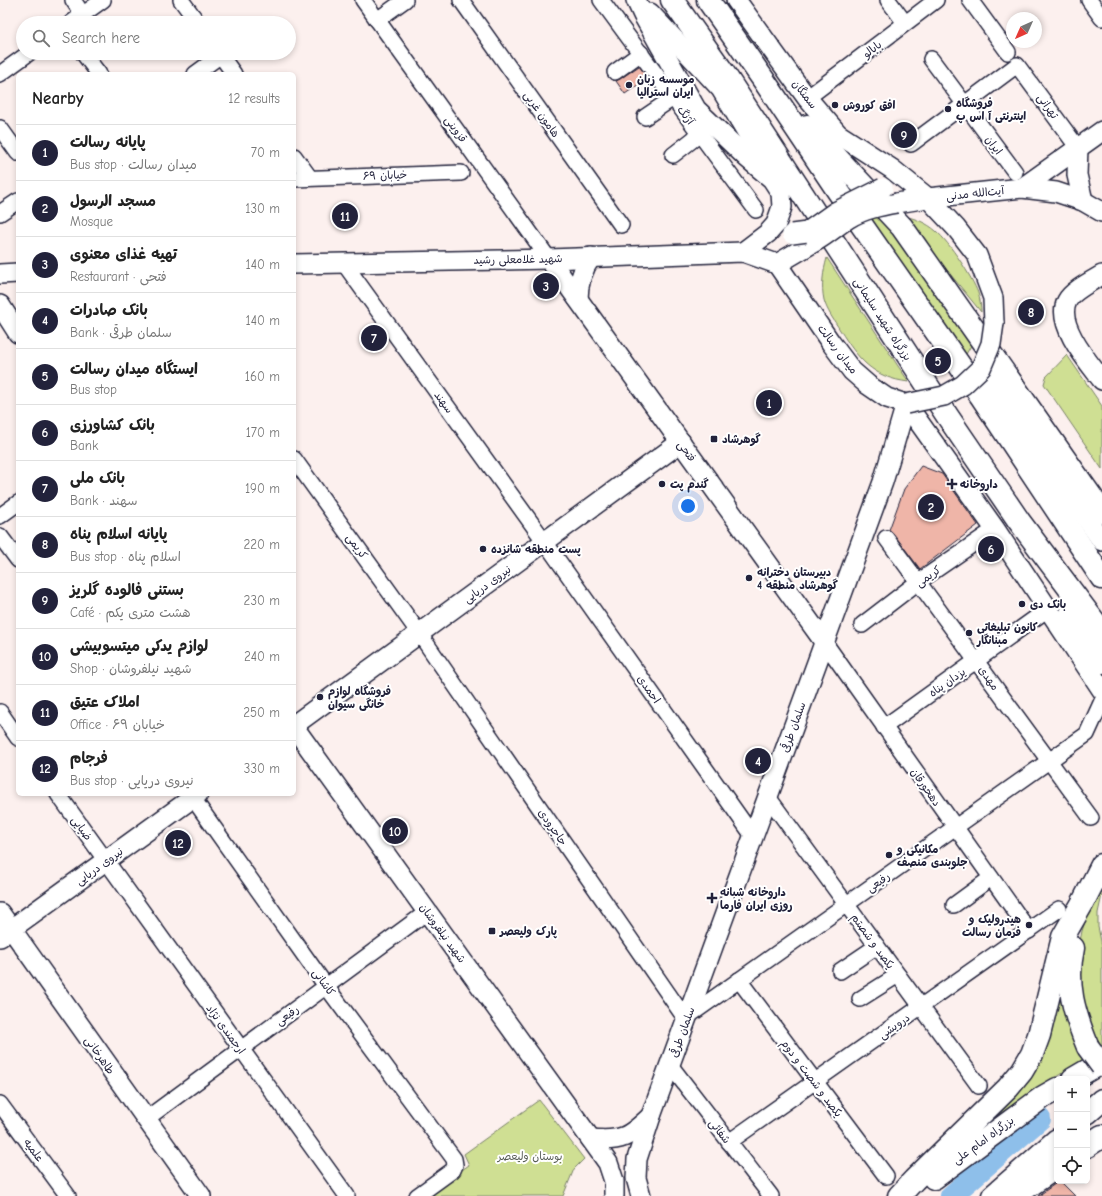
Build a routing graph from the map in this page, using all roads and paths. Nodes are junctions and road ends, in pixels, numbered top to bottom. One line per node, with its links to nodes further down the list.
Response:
1 (72, 0): 16 (street)
2 (103, 0): 17 (street)
3 (181, 0): 18 (street)
4 (363, 0): 20 (street, قزوینی)
5 (405, 0): 20 (street)
6 (601, 0): 23 (street, آژنگ)
7 (637, 0): 52 (main road); 52 (main road)
8 (672, 0): 82 (highway, بزرگراه شهید سلیمانی)
9 (708, 0): 34 (highway)
10 (736, 0): 36 (main road, سمنگان)
11 (888, 0): 21 (street)
12 (936, 0): 21 (street, بابالو)
13 (970, 0): 22 (street)
14 (1089, 0): 19 (street)
15 (464, 1): 60 (street, هامون غربی)
16 (76, 16)
17 (81, 16)
18 (193, 16)
19 (1102, 18)
20 (377, 20): 64 (street, قزوینی)
21 (906, 24): 36 (street, بابالو)
22 (1008, 52)
23 (641, 53): 32 (street); 35 (street, آژنگ)
24 (930, 59): 37 (street, ایران)
25 (19, 60): 33 (street)
26 (88, 60): 29 (street)
27 (212, 60): 30 (street)
28 (224, 60): 31 (street)
29 (97, 72)
30 (198, 72)
31 (233, 72)
32 (615, 72)
33 (0, 74)
34 (765, 82): 80 (highway); 89 (highway)
35 (673, 98): 38 (street); 41 (street, آژنگ)
36 (807, 98): 45 (main road, سمنگان)
37 (964, 104): 42 (street); 43 (street, تهرانی); 53 (street, ایران)
38 (645, 117)
39 (0, 128): 44 (street)
40 (1102, 131): 43 (main road)
41 (700, 134): 46 (street); 57 (street, آژنگ)
42 (912, 144)
43 (1078, 148): 53 (main road); 55 (main road)
44 (16, 150)
45 (861, 150): 48 (main road, سمنگان); 61 (main road, bridge)
46 (673, 155)
47 (296, 159): 50 (street)
48 (892, 169): 54 (main road, میدان رسالت)
49 (461, 173): 50 (street, خیابان ۶۹)
50 (310, 178): 51 (street, خیابان ۶۹)
51 (296, 179)
52 (772, 179): 61 (main road)
53 (1019, 180): 54 (main road, آیت‌الله مدنی); 55 (main road, آیت‌الله مدنی)
54 (928, 198): 67 (main road, bridge); 74 (main road, میدان رسالت, bridge)
55 (1083, 201): 58 (main road, آیت‌الله مدنی)
56 (16, 202): 59 (street)
57 (756, 210)
58 (1102, 212)
59 (0, 213)
60 (621, 225)
61 (784, 229): 62 (main road)
62 (743, 252): 63 (main road, شهید غلامعلی رشید); 67 (main road, شهید غلامعلی رشید)
63 (591, 257): 64 (main road, شهید غلامعلی رشید); 71 (main road)
64 (549, 259): 65 (main road, شهید غلامعلی رشید); 71 (main road, فتحی)
65 (343, 262): 66 (main road, شهید غلامعلی رشید); 87 (street, سهند)
66 (296, 264)
67 (777, 264): 76 (main road, میدان رسالت)
68 (16, 273): 69 (main road)
69 (0, 274)
70 (1102, 275): 75 (main road)
71 (578, 298): 77 (main road, فتحی)
72 (0, 305): 73 (main road)
73 (16, 330)
74 (981, 368): 76 (main road, میدان رسالت, bridge); 86 (main road)
75 (1102, 380)
76 (906, 404): 83 (main road); 95 (main road, سلمان طرقی)
77 (681, 442): 87 (main road, نیروی دریایی); 95 (main road, فتحی)
78 (296, 462): 94 (street, کریمی)
79 (16, 504): 81 (street)
80 (1102, 512)
81 (0, 516)
82 (1019, 521): 93 (highway, بزرگراه شهید سلیمانی); 97 (highway)
83 (995, 529): 90 (street, کریمی); 91 (main road)
84 (0, 536): 88 (street)
85 (886, 538): 90 (street, مهدی)
86 (1102, 541)
87 (545, 542): 94 (main road, نیروی دریایی); 112 (street, احمدی)
88 (16, 557)
89 (1102, 578)
90 (918, 582): 92 (street, کریمی); 96 (street, مهدی)
91 (1048, 609): 96 (street, یزدان پناه); 98 (main road)
92 (862, 624)
93 (1102, 632)
94 (419, 633): 101 (main road, نیروی دریایی); 131 (street, جاجرودی)
95 (824, 642): 102 (street, دهخورقان); 109 (main road, سلمان طرقی)
96 (976, 661): 102 (street, یزدان پناه); 105 (street, مهدی)
97 (1102, 662)
98 (1102, 690)
99 (1102, 701): 105 (street, رفیعی)
100 (0, 712): 104 (street)
101 (296, 725)
102 (884, 726): 111 (street, دهخورقان)
103 (296, 729): 120 (main road, شهید نیلفروشان)
104 (16, 735)
105 (1049, 761): 110 (street, مهدی); 111 (street, رفیعی)
106 (59, 796): 113 (street, ضیایی)
107 (193, 796): 113 (main road, نیروی دریایی)
108 (195, 796): 128 (street, کاشانی)
109 (768, 796): 112 (main road, سلمان طرقی); 116 (street, یکصد و شصتم)
110 (1091, 818)
111 (955, 827): 115 (street, دهخورقان); 116 (street, رفیعی)
112 (754, 836): 131 (main road, سلمان طرقی)
113 (106, 861): 123 (main road, نیروی دریایی); 132 (street, ارجمندی نژاد)
114 (1102, 865): 117 (highway)
115 (991, 878): 118 (street); 122 (street, دهخورقان)
116 (846, 904): 124 (street, یکصد و شصتم); 127 (street, رفیعی)
117 (1082, 904): 133 (highway); 159 (highway)
118 (954, 905)
119 (1059, 909): 122 (street, درویشی)
120 (427, 912): 128 (street, رفیعی); 146 (main road, شهید نیلفروشان)
121 (0, 914): 123 (main road, طاهرخانی)
122 (1028, 931): 130 (street, درویشی)
123 (5, 933): 144 (main road, طاهرخانی)
124 (877, 946): 125 (street); 126 (street, یکصد و شصتم)
125 (840, 971)
126 (898, 975): 129 (street); 130 (street, یکصد و شصتم)
127 (739, 980): 131 (street, رفیعی); 137 (street, یکصد و شصت و دوم)
128 (326, 986): 132 (street, رفیعی); 155 (street, کاشانی)
129 (860, 999)
130 (921, 1007): 137 (street, درویشی); 138 (street, یکصد و شصتم)
131 (687, 1019): 134 (main road, سلمان طرقی)
132 (241, 1049): 144 (street, رفیعی); 154 (street, ارجمندی نژاد)
133 (1095, 1054): 135 (highway, bridge); 136 (highway)
134 (670, 1065): 143 (main road, سلمان طرقی); 147 (street, شفائی)
135 (1102, 1066)
136 (1077, 1076)
137 (815, 1082): 147 (street, درویشی); 151 (street, یکصد و شصت و دوم)
138 (978, 1086)
139 (1054, 1091): 160 (highway, بزرگراه امام علی)
140 (1102, 1100): 142 (highway)
141 (0, 1104): 152 (street, علمیه)
142 (1088, 1112)
143 (651, 1116): 146 (main road); 157 (main road, سلمان طرقی)
144 (146, 1119): 153 (main road, طاهرخانی)
145 (1102, 1136): 149 (highway)
146 (591, 1140): 156 (main road, شهید نیلفروشان)
147 (729, 1142): 158 (street, شفائی)
148 (1054, 1143): 161 (highway)
149 (1090, 1144)
150 (1054, 1169): 162 (highway)
151 (886, 1176)
152 (68, 1196)
153 (201, 1196)
154 (347, 1196)
155 (417, 1196)
156 (614, 1196)
157 (642, 1196)
158 (771, 1196)
159 (899, 1196)
160 (912, 1196)
161 (993, 1196)
162 (1014, 1196)

